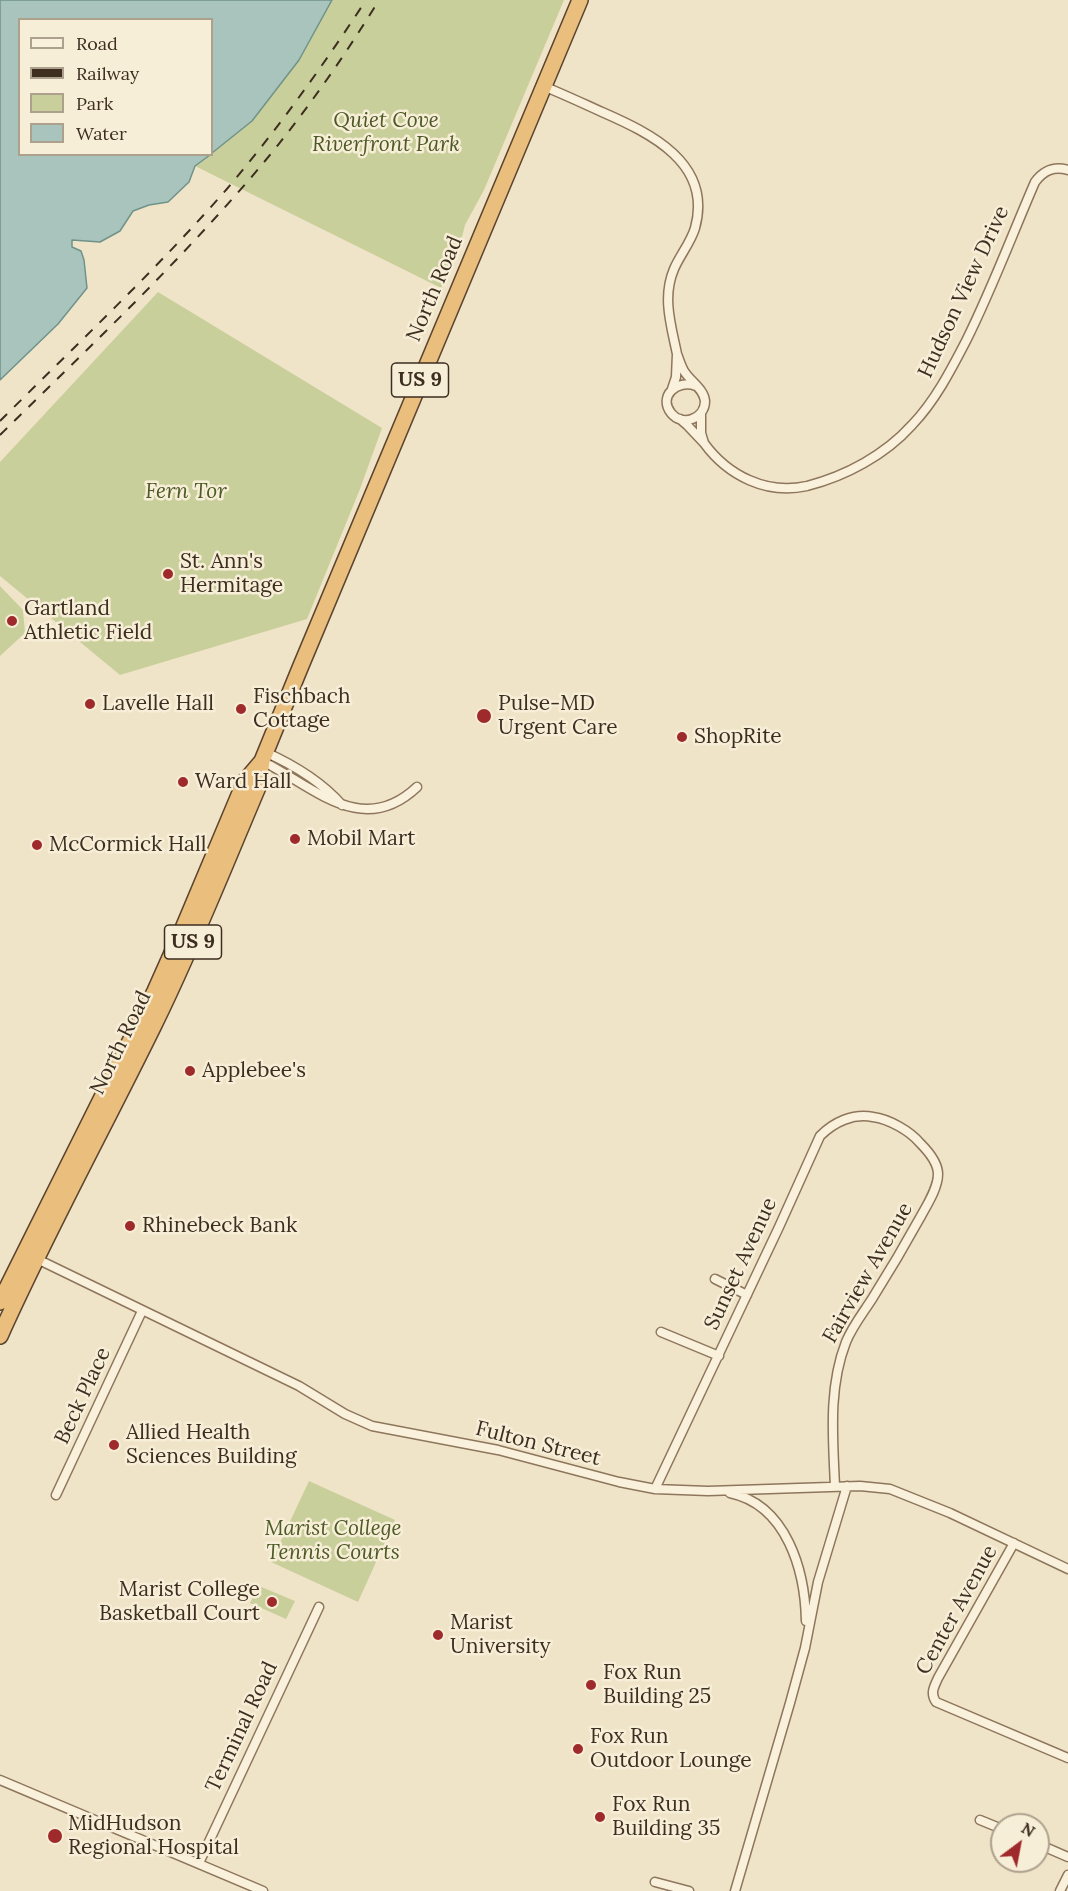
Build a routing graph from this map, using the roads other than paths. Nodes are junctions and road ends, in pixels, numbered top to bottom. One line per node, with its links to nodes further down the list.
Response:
1 (580, 0): 2 (highway, North Road / US 9)
2 (543, 86): 4 (street); 10 (highway, North Road / US 9)
3 (1068, 170): 9 (street, Hudson View Drive)
4 (677, 354): 5 (street); 6 (street)
5 (696, 386): 6 (street); 7 (street)
6 (672, 390): 8 (street)
7 (701, 413): 8 (street); 9 (street)
8 (679, 419): 9 (street, Hudson View Drive)
9 (704, 443)
10 (263, 756): 11 (street); 13 (highway, North Road / US 9)
11 (417, 787)
12 (902, 1129): 15 (street, Sunset Avenue); 22 (street, Fairview Avenue)
13 (30, 1256): 16 (highway, North Road / US 9); 17 (street, Fulton Street); 19 (highway, North Road / US 9)
14 (715, 1279): 15 (street)
15 (747, 1294): 20 (street, Sunset Avenue)
16 (0, 1302)
17 (142, 1311): 23 (street, Fulton Street); 25 (street, Beck Place)
18 (661, 1332): 20 (street)
19 (0, 1336)
20 (719, 1356): 23 (street, Sunset Avenue)
21 (847, 1486): 22 (street, Fulton Street); 26 (street, Fulton Street); 29 (street)
22 (835, 1487): 24 (street, Fulton Street)
23 (655, 1489): 24 (street, Fulton Street)
24 (715, 1490): 29 (street)
25 (56, 1495)
26 (1014, 1543): 27 (street, Fulton Street); 30 (street, Center Avenue)
27 (1068, 1569)
28 (319, 1607): 36 (street, Terminal Road)
29 (805, 1648): 41 (street)
30 (1068, 1758)
31 (0, 1780): 36 (street)
32 (980, 1820): 33 (street)
33 (990, 1824)
34 (1050, 1849): 35 (street)
35 (1068, 1857)
36 (199, 1863): 39 (street)
37 (1068, 1875): 42 (street)
38 (655, 1882): 40 (street)
39 (263, 1891)
40 (689, 1891)
41 (735, 1891)
42 (1060, 1891)

